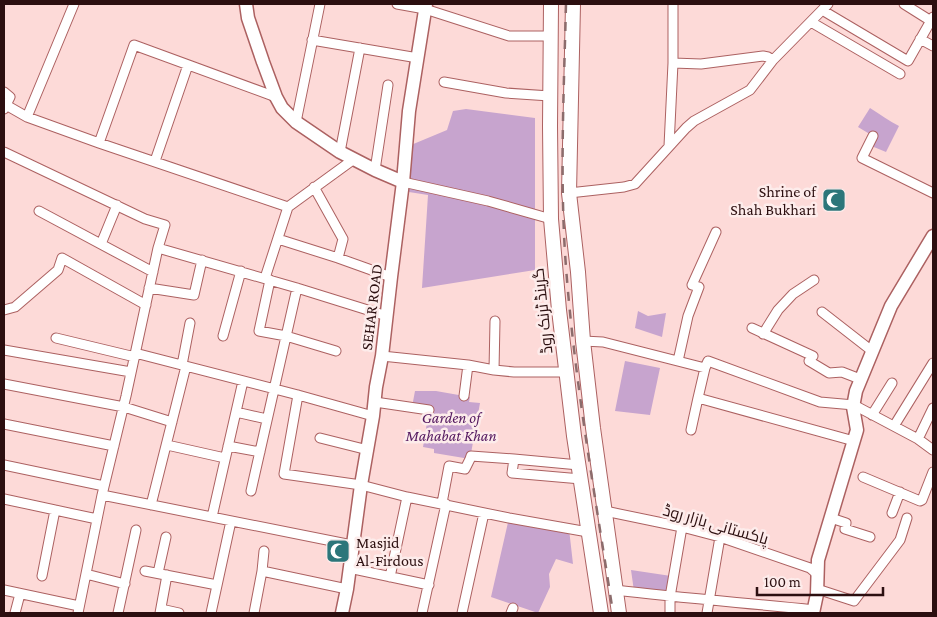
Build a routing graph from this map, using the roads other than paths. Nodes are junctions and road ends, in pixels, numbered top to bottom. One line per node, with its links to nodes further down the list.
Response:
1 (74, 4): 29 (street)
2 (246, 4): 27 (street)
3 (320, 4): 15 (street)
4 (397, 4): 9 (street)
5 (551, 4): 13 (main road, گرینڈ ٹرنک روڈ)
6 (572, 4): 41 (main road)
7 (674, 4): 20 (street)
8 (904, 4): 11 (street)
9 (426, 6): 13 (street); 18 (street, SEHAR ROAD)
10 (825, 7): 12 (street); 14 (street)
11 (932, 19): 14 (street)
12 (811, 22): 19 (street); 22 (street)
13 (552, 36): 26 (main road, گرینڈ ٹرنک روڈ)
14 (920, 39): 16 (street)
15 (312, 40): 17 (street); 30 (street)
16 (933, 46)
17 (360, 48): 18 (street); 35 (street)
18 (418, 58): 39 (street, SEHAR ROAD)
19 (773, 60): 20 (street); 33 (street)
20 (673, 63): 33 (street)
21 (188, 65): 27 (street); 32 (street); 37 (street)
22 (900, 74)
23 (444, 82): 26 (street)
24 (388, 85): 38 (street)
25 (4, 92): 28 (street)
26 (550, 96): 46 (main road, گرینڈ ٹرنک روڈ)
27 (276, 97): 30 (street)
28 (5, 107): 29 (street)
29 (27, 117): 32 (street)
30 (296, 122): 35 (street)
31 (873, 136): 42 (street)
32 (99, 143): 37 (street)
33 (669, 146): 41 (street)
34 (4, 152): 43 (street)
35 (340, 152): 36 (street)
36 (354, 159): 38 (street); 40 (street)
37 (154, 161): 44 (street)
38 (375, 170): 39 (street)
39 (403, 182): 46 (street); 56 (street, SEHAR ROAD)
40 (314, 187): 44 (street); 52 (street)
41 (569, 193): 72 (main road)
42 (933, 193)
43 (117, 205): 50 (street); 51 (street)
44 (288, 207): 49 (street)
45 (39, 211): 50 (street)
46 (551, 219): 85 (main road, گرینڈ ٹرنک روڈ)
47 (716, 232): 78 (street)
48 (933, 236): 75 (street)
49 (278, 239): 52 (street); 57 (street)
50 (101, 244): 54 (street)
51 (158, 248): 53 (street); 54 (street)
52 (338, 258): 56 (street)
53 (202, 260): 55 (street); 59 (street)
54 (153, 272): 59 (street)
55 (241, 272): 57 (street); 69 (street)
56 (391, 277): 64 (street, SEHAR ROAD)
57 (267, 279): 60 (street); 70 (street)
58 (814, 280): 68 (street)
59 (149, 288): 61 (street)
60 (297, 288): 64 (street); 70 (street)
61 (146, 305): 62 (street); 76 (street)
62 (4, 310)
63 (822, 312): 75 (street)
64 (387, 316): 77 (street, SEHAR ROAD)
65 (495, 320): 83 (street)
66 (190, 323): 80 (street)
67 (752, 328): 68 (street)
68 (763, 334): 86 (street)
69 (223, 336)
70 (286, 336): 74 (street); 90 (street)
71 (56, 338): 76 (street)
72 (583, 341): 78 (street); 131 (main road)
73 (4, 350): 84 (street)
74 (336, 350)
75 (872, 351): 86 (street)
76 (135, 355): 80 (street); 84 (street)
77 (382, 356): 81 (street); 94 (street, SEHAR ROAD)
78 (678, 361): 82 (street)
79 (933, 363): 105 (street)
80 (184, 365): 87 (street); 103 (street)
81 (468, 365): 83 (street); 92 (street)
82 (705, 368): 93 (street); 95 (street)
83 (494, 370): 85 (street)
84 (131, 372): 96 (street)
85 (566, 372): 119 (main road, گرینڈ ٹرنک روڈ)
86 (860, 379): 95 (street)
87 (243, 381): 90 (street); 99 (street)
88 (892, 383): 100 (street)
89 (4, 384): 96 (street)
90 (275, 389): 91 (street); 102 (street)
91 (298, 395): 101 (street); 122 (street)
92 (464, 396)
93 (698, 398): 106 (street); 109 (street)
94 (375, 402): 98 (street); 101 (street, SEHAR ROAD)
95 (854, 405): 100 (street); 109 (street)
96 (124, 407): 103 (street); 111 (street)
97 (933, 408): 108 (street)
98 (429, 410)
99 (236, 412): 102 (street); 112 (street)
100 (872, 415): 105 (street)
101 (373, 416): 113 (street, SEHAR ROAD)
102 (268, 419): 115 (street)
103 (172, 422): 110 (street)
104 (4, 424): 111 (street)
105 (894, 426): 108 (street)
106 (691, 430)
107 (320, 438): 113 (street)
108 (918, 439): 114 (street)
109 (854, 441): 135 (street)
110 (166, 445): 116 (street); 129 (street)
111 (114, 446): 123 (street)
112 (228, 446): 115 (street); 116 (street)
113 (368, 450): 122 (street, SEHAR ROAD)
114 (933, 450)
115 (260, 452): 124 (street)
116 (225, 458): 134 (street)
117 (514, 459): 119 (street); 119 (street); 128 (street)
118 (4, 465): 123 (street)
119 (580, 472): 141 (main road, گرینڈ ٹرنک روڈ)
120 (933, 474): 125 (street)
121 (863, 477): 125 (street)
122 (361, 485): 126 (street); 145 (street, SEHAR ROAD)
123 (103, 491): 129 (street); 137 (street)
124 (251, 491)
125 (900, 492): 133 (street)
126 (407, 497): 128 (street); 155 (street)
127 (4, 499): 130 (street)
128 (444, 504): 132 (street); 158 (street)
129 (152, 505): 134 (street)
130 (55, 510): 137 (street); 154 (street)
131 (605, 511): 139 (street, پاکستانی بازار روڈ); 162 (main road)
132 (484, 513): 141 (street); 176 (street)
133 (892, 513)
134 (212, 517): 138 (street)
135 (830, 518): 144 (street); 152 (street)
136 (907, 518): 160 (street)
137 (97, 520): 151 (street)
138 (232, 521): 145 (street); 157 (street)
139 (682, 528): 143 (street, پاکستانی بازار روڈ); 164 (street)
140 (136, 530): 156 (street)
141 (588, 532): 177 (main road, گرینڈ ٹرنک روڈ)
142 (166, 537): 150 (street)
143 (720, 537): 152 (street, پاکستانی بازار روڈ); 165 (street)
144 (870, 537)
145 (352, 545): 147 (street, SEHAR ROAD)
146 (264, 551): 149 (street)
147 (349, 568): 155 (street); 159 (street, SEHAR ROAD)
148 (145, 571): 150 (street)
149 (262, 571): 159 (street); 173 (street)
150 (158, 573): 153 (street)
151 (86, 574): 156 (street); 166 (street)
152 (817, 574): 160 (street)
153 (167, 575): 157 (street); 167 (street)
154 (42, 576)
155 (390, 577): 158 (street)
156 (125, 584): 170 (street)
157 (218, 585): 172 (street)
158 (428, 585): 175 (street)
159 (347, 589): 174 (street, SEHAR ROAD)
160 (817, 589): 168 (street)
161 (4, 590): 163 (street)
162 (615, 590): 164 (street); 178 (main road)
163 (20, 594): 166 (street); 169 (street)
164 (670, 597): 165 (street); 179 (street)
165 (710, 599): 168 (street); 180 (street)
166 (79, 610)
167 (160, 611): 171 (street)
168 (813, 612)
169 (15, 613)
170 (118, 613)
171 (179, 613)
172 (211, 613)
173 (254, 613)
174 (342, 613)
175 (422, 613)
176 (462, 613)
177 (601, 613)
178 (619, 613)
179 (670, 613)
180 (707, 613)

